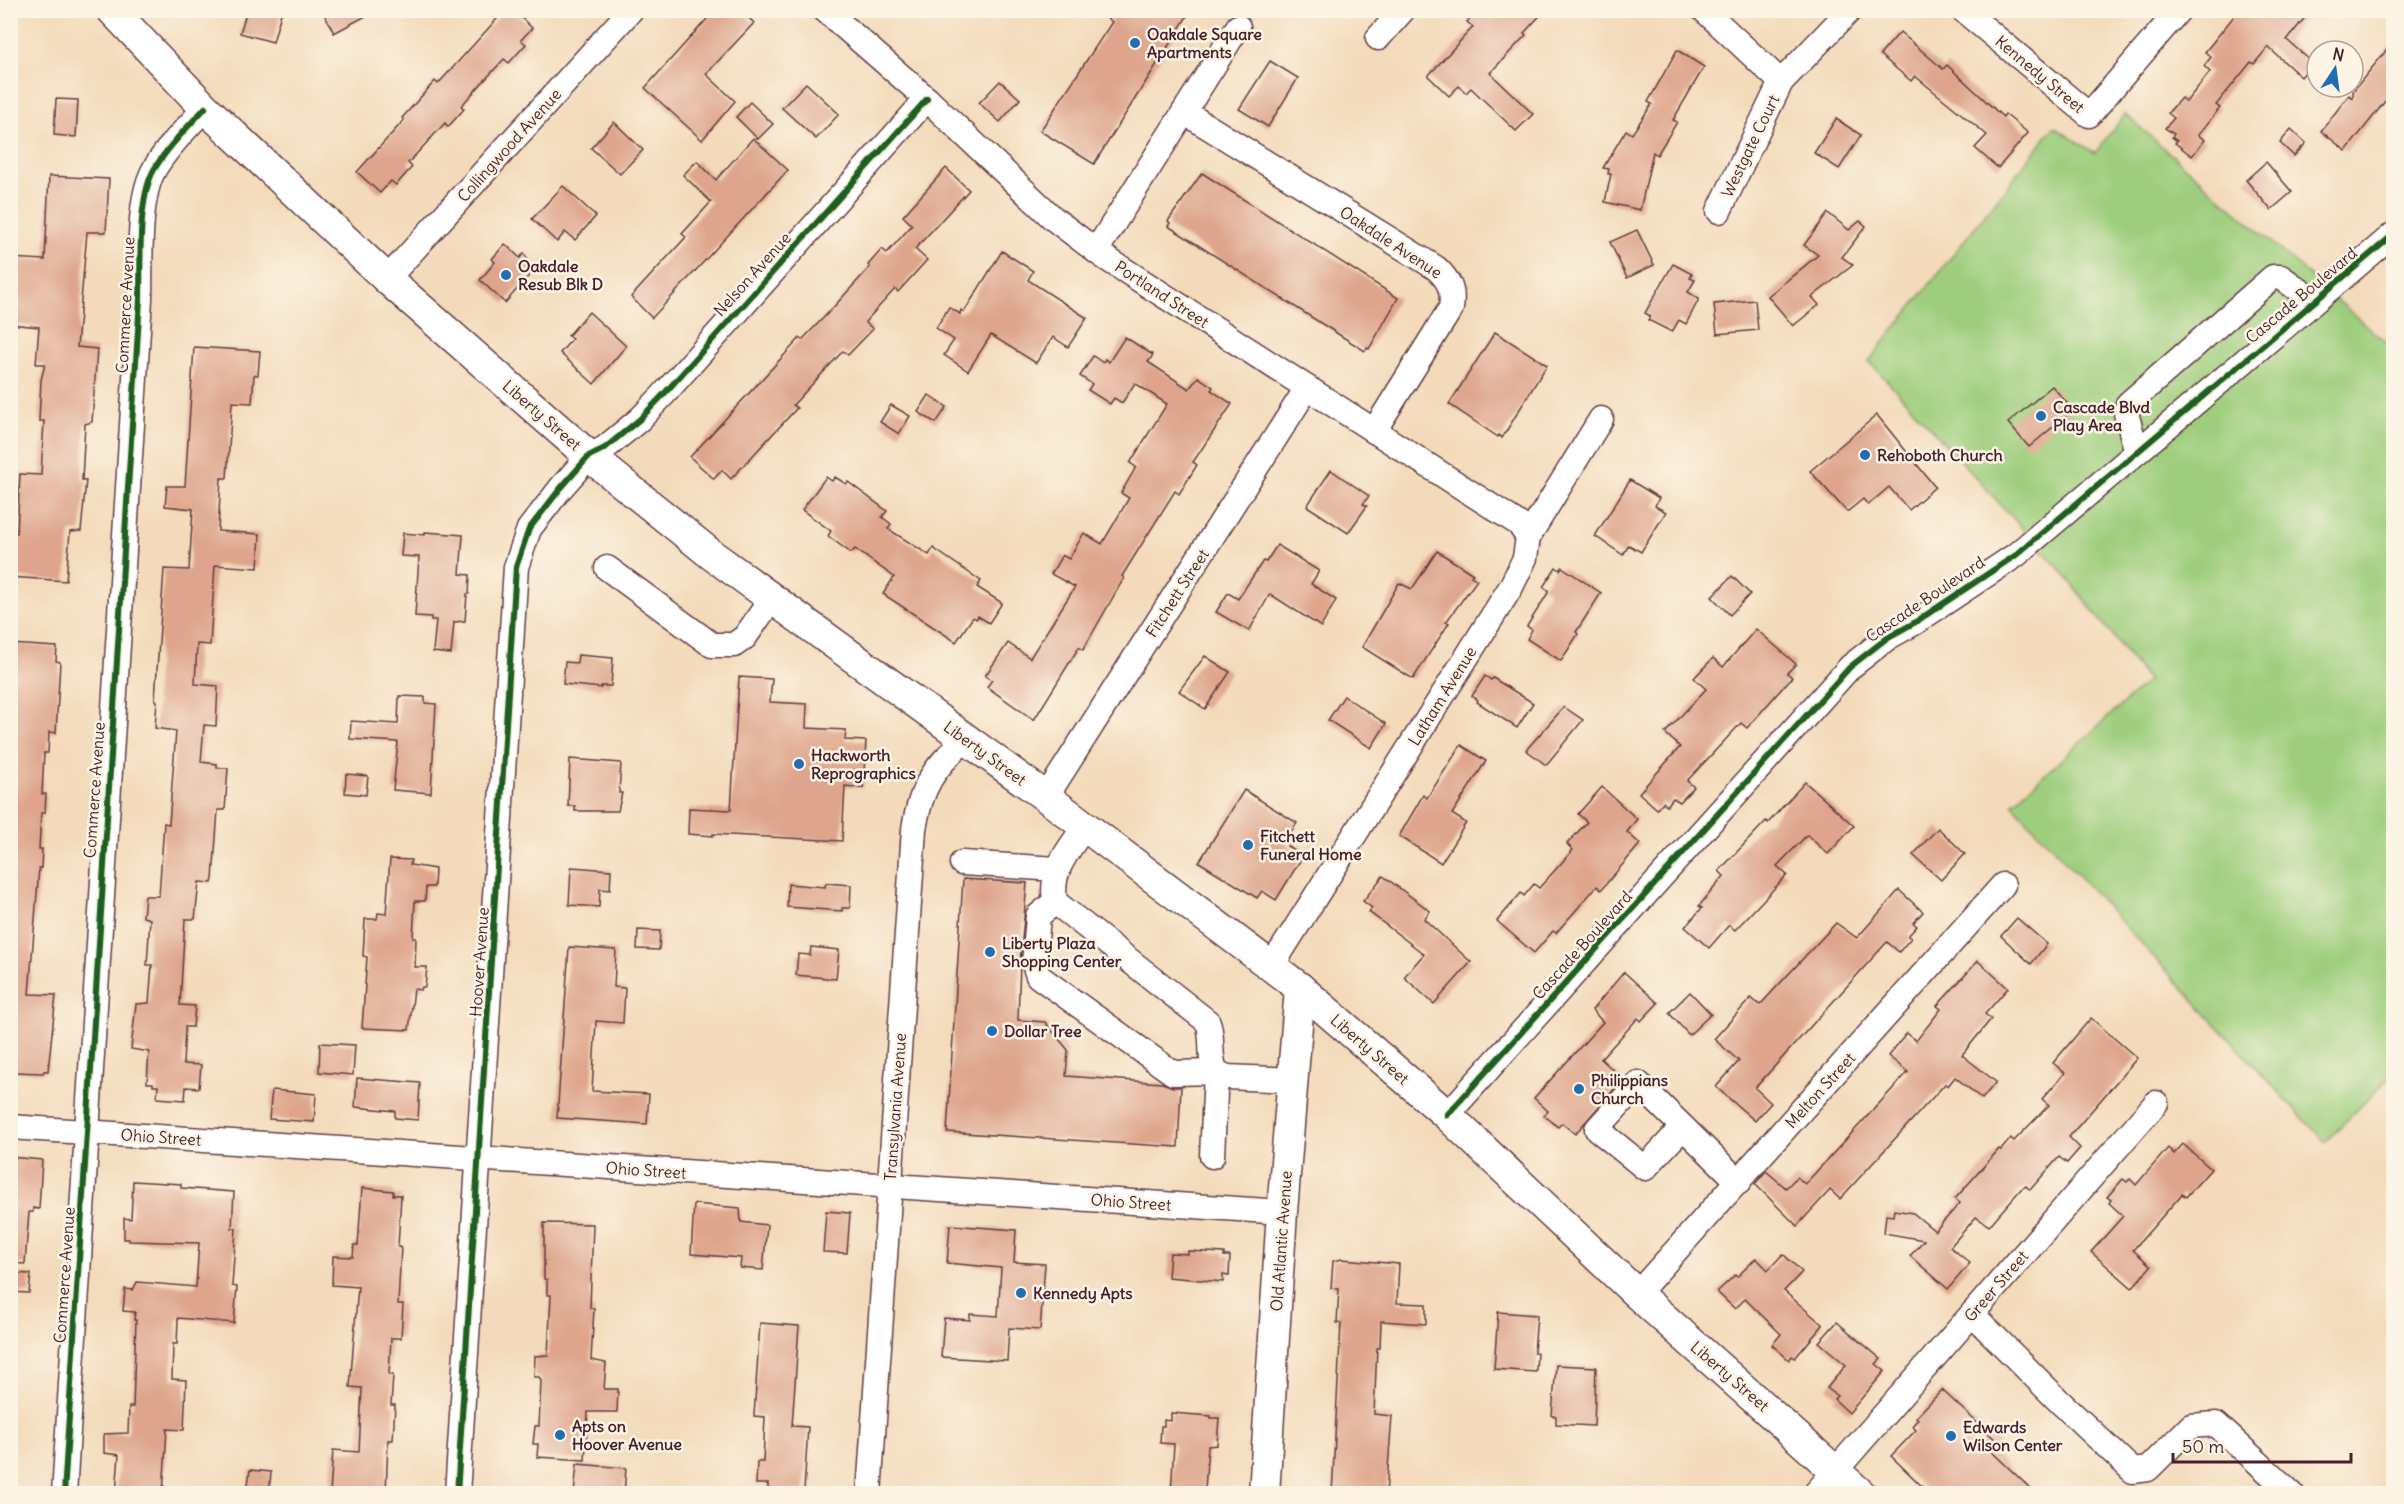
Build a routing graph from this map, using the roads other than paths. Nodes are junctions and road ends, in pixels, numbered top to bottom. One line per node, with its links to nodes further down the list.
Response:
1 (112, 10): 13 (main road, Liberty Street)
2 (631, 10): 18 (street, Collingwood Avenue)
3 (825, 10): 12 (street, Portland Street)
4 (1403, 10): 10 (street)
5 (1704, 10): 11 (street)
6 (1850, 10): 11 (street, Westgate Court)
7 (1963, 10): 8 (street, Kennedy Street)
8 (2179, 10)
9 (1238, 27): 14 (street)
10 (1378, 38)
11 (1781, 82): 15 (street, Westgate Court)
12 (927, 99): 17 (street, Portland Street); 24 (street, Nelson Avenue)
13 (206, 108): 18 (main road, Liberty Street); 43 (street, Commerce Avenue)
14 (1184, 112): 17 (street); 22 (street, Oakdale Avenue)
15 (1719, 211)
16 (2394, 234): 19 (street, Cascade Boulevard)
17 (1096, 251): 20 (street, Portland Street)
18 (387, 279): 24 (main road, Liberty Street)
19 (2314, 301): 23 (street, Cascade Boulevard); 23 (street)
20 (1307, 388): 22 (street, Portland Street); 29 (street, Fitchett Street)
21 (1601, 419): 25 (street, Latham Avenue)
22 (1374, 431): 25 (street, Portland Street)
23 (2137, 452): 40 (street, Cascade Boulevard)
24 (589, 456): 27 (main road, Liberty Street); 45 (street, Hoover Avenue)
25 (1528, 537): 35 (street, Latham Avenue)
26 (606, 568): 27 (street)
27 (772, 598): 28 (main road, Liberty Street)
28 (966, 739): 29 (main road, Liberty Street); 47 (street, Transylvania Avenue)
29 (1046, 797): 30 (main road, Liberty Street)
30 (1085, 826): 32 (street); 35 (main road, Liberty Street)
31 (962, 863): 32 (street)
32 (1056, 869): 34 (street)
33 (2003, 885): 46 (street, Melton Street)
34 (1055, 902): 37 (street); 37 (street)
35 (1271, 967): 36 (main road, Liberty Street)
36 (1300, 988): 38 (main road, Old Atlantic Avenue); 40 (main road, Liberty Street)
37 (1216, 1072): 38 (street); 44 (street)
38 (1293, 1080): 48 (main road, Old Atlantic Avenue)
39 (2156, 1103): 50 (street, Greer Street)
40 (1447, 1115): 49 (main road, Liberty Street)
41 (10, 1127): 43 (street, Ohio Street)
42 (1683, 1127): 46 (street)
43 (86, 1132): 45 (street, Ohio Street); 52 (street, Commerce Avenue)
44 (1212, 1156)
45 (479, 1159): 47 (street, Ohio Street); 53 (street, Hoover Avenue)
46 (1739, 1182): 49 (street, Melton Street)
47 (890, 1185): 48 (street, Ohio Street); 54 (street, Transylvania Avenue)
48 (1282, 1212): 55 (main road, Old Atlantic Avenue)
49 (1637, 1294): 51 (main road, Liberty Street)
50 (1972, 1314): 51 (street, Greer Street); 58 (street)
51 (1836, 1469): 56 (street, Greer Street); 57 (main road, Liberty Street)
52 (64, 1494)
53 (457, 1494)
54 (869, 1494)
55 (1264, 1494)
56 (1815, 1494)
57 (1861, 1494)
58 (2292, 1494)

